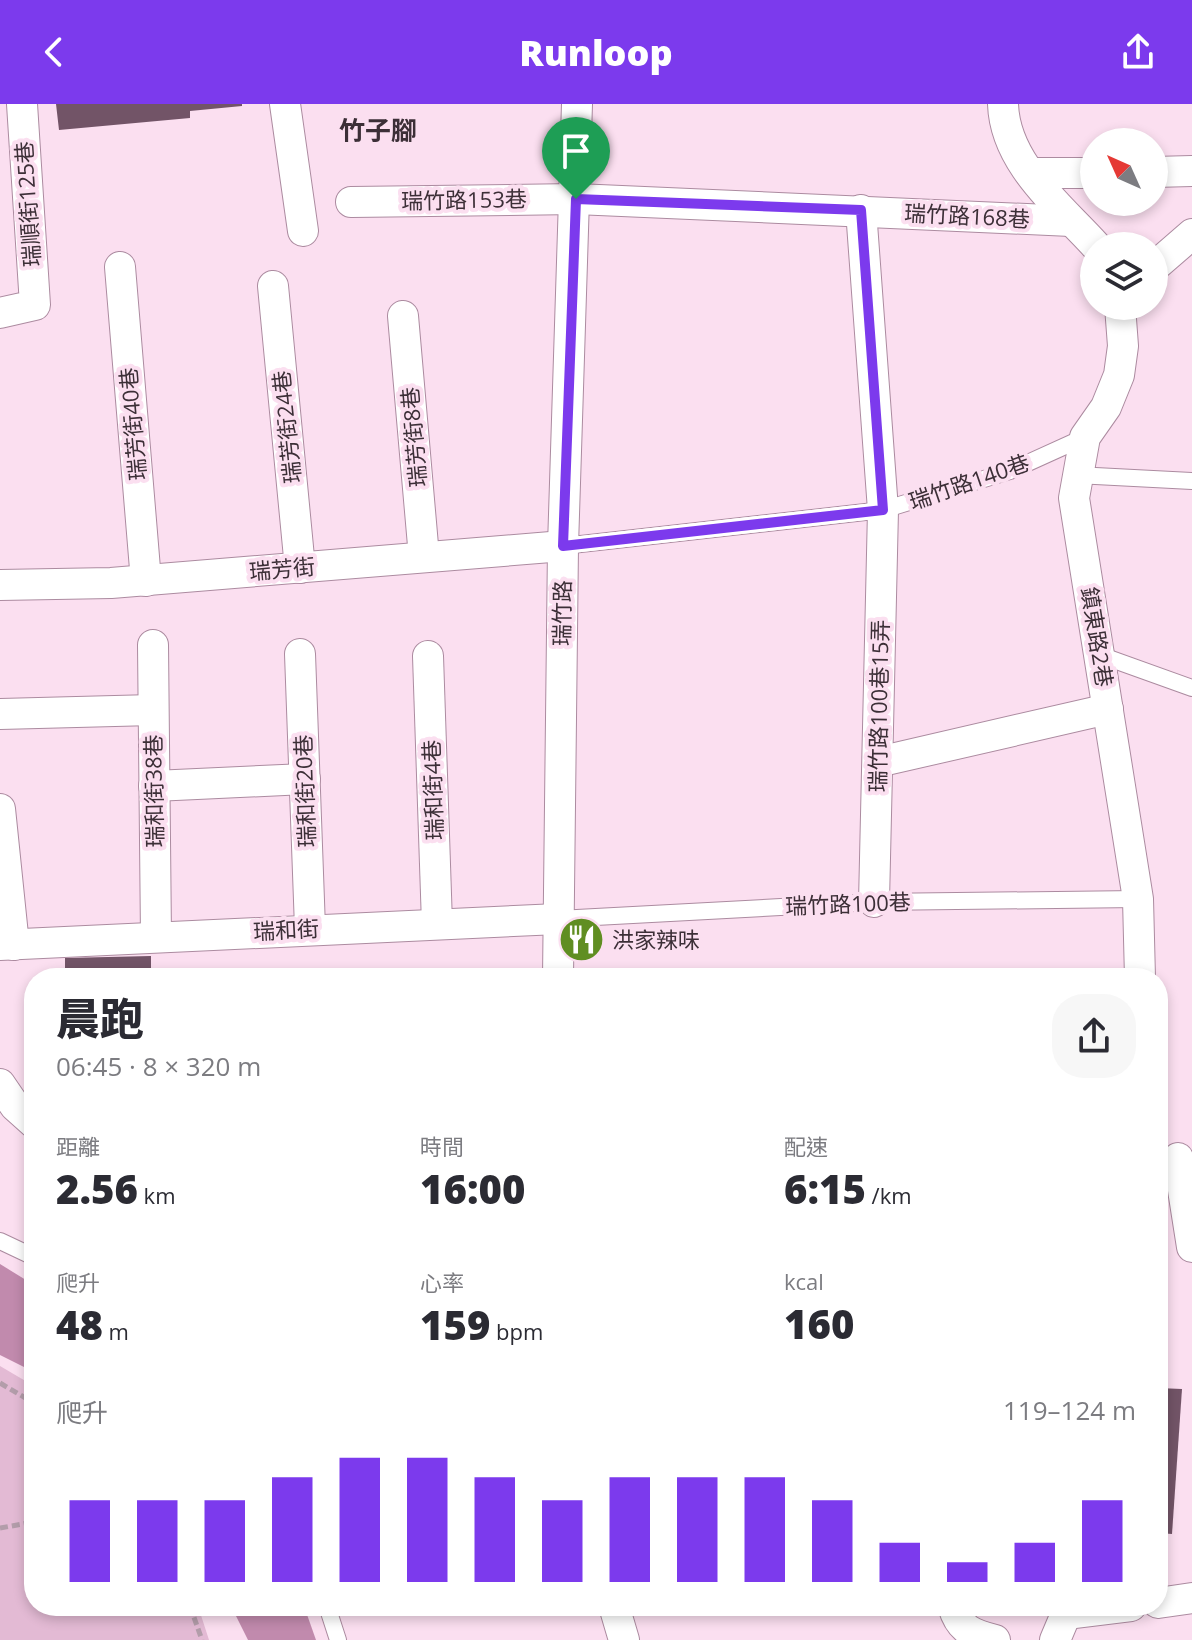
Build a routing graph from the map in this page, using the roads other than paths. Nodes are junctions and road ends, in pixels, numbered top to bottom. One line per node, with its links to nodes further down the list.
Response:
1 (285, 104): 13 (street)
2 (577, 104): 9 (street, 瑞竹路)
3 (1003, 104): 7 (street)
4 (15, 108): 19 (street, 瑞順街125巷)
5 (1192, 171): 6 (street)
6 (1168, 172)
7 (1030, 173): 8 (street); 12 (street)
8 (1080, 173)
9 (576, 199): 10 (street, 瑞竹路153巷); 11 (street, 瑞竹路168巷); 26 (street, 瑞竹路)
10 (351, 202)
11 (861, 210): 12 (street, 瑞竹路168巷); 25 (street, 瑞竹路100巷15弄)
12 (1071, 221): 14 (street)
13 (303, 231)
14 (1082, 232)
15 (1192, 234): 16 (street)
16 (1168, 255)
17 (120, 267): 29 (street, 瑞芳街40巷)
18 (273, 286): 28 (street, 瑞芳街24巷)
19 (0, 313)
20 (403, 316): 27 (street, 瑞芳街8巷)
21 (1121, 320): 22 (street, 鎮東路2巷)
22 (1085, 437): 23 (street, 鎮東路2巷); 25 (lane, 瑞竹路140巷)
23 (1076, 475): 24 (lane); 33 (street, 鎮東路2巷)
24 (1192, 481)
25 (883, 510): 26 (lane, 瑞竹路140巷); 39 (street, 瑞竹路100巷15弄)
26 (563, 546): 27 (street, 瑞芳街); 45 (street, 瑞竹路)
27 (424, 557): 28 (street, 瑞芳街)
28 (300, 568): 29 (street, 瑞芳街)
29 (146, 581): 30 (street, 瑞芳街)
30 (0, 585)
31 (153, 645): 37 (street, 瑞和街38巷)
32 (300, 654): 40 (street, 瑞和街20巷)
33 (1100, 655): 35 (lane); 36 (street, 鎮東路2巷)
34 (428, 656): 46 (street, 瑞和街4巷)
35 (1192, 688)
36 (1108, 709): 39 (street); 43 (street, 鎮東路2巷)
37 (153, 710): 38 (street); 41 (street, 瑞和街38巷)
38 (0, 714)
39 (878, 762): 44 (street, 瑞竹路100巷15弄)
40 (305, 779): 41 (street); 47 (street, 瑞和街20巷)
41 (154, 786): 48 (street, 瑞和街38巷)
42 (0, 809): 49 (street, 瑞和街)
43 (1138, 899): 44 (lane, 瑞竹路100巷); 51 (street, 鎮東路2巷)
44 (874, 902): 45 (lane, 瑞竹路100巷)
45 (558, 919): 46 (street, 瑞和街); 50 (street, 瑞竹路)
46 (437, 924): 47 (street, 瑞和街)
47 (310, 928): 48 (street, 瑞和街)
48 (156, 937): 49 (street, 瑞和街)
49 (7, 945)
50 (558, 968)
51 (1140, 968)
52 (0, 1084): 53 (street)
53 (24, 1114)
54 (1176, 1158): 56 (street)
55 (0, 1241): 57 (lane)
56 (1192, 1247)
57 (24, 1252)
58 (1192, 1598): 59 (street)
59 (1168, 1602)
60 (330, 1616): 65 (lane)
61 (617, 1616): 66 (street)
62 (956, 1616): 67 (street)
63 (1082, 1616): 64 (street)
64 (1062, 1620)
65 (338, 1640)
66 (624, 1640)
67 (995, 1640)

